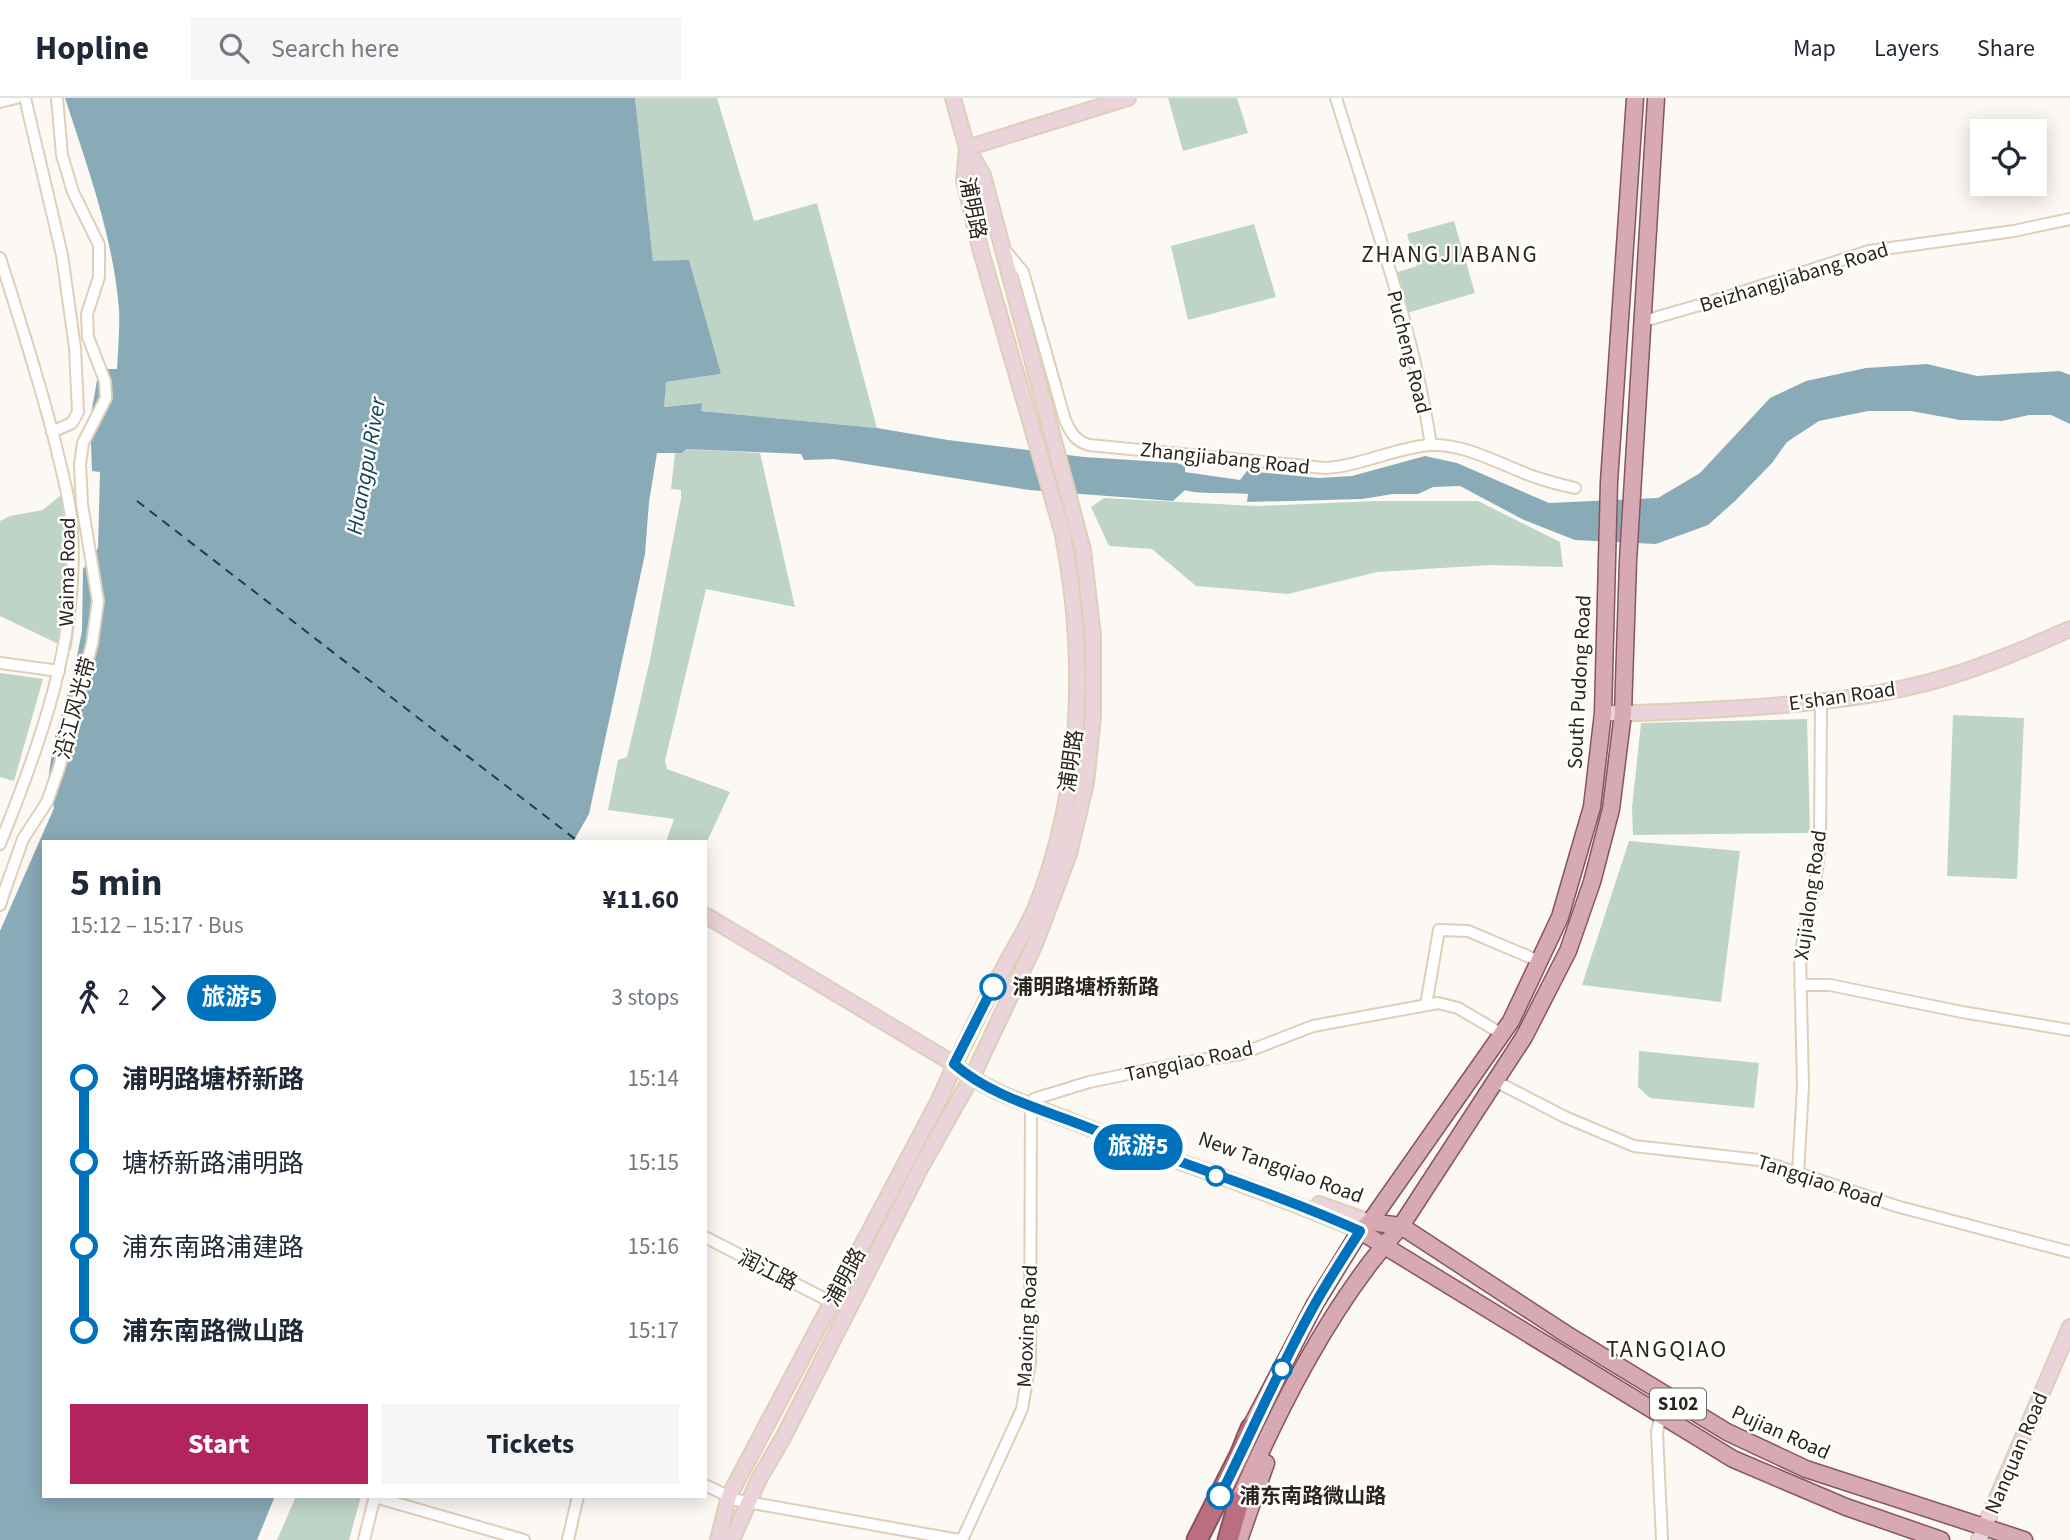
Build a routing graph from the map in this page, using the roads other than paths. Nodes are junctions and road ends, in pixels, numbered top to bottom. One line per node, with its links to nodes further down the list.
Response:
1 (16, 98): 9 (street)
2 (25, 98): 15 (street)
3 (57, 98): 25 (street, 沿江风光带, bridge)
4 (953, 98): 10 (main road)
5 (1128, 98): 10 (main road)
6 (1336, 98): 16 (street, Pucheng Road)
7 (1635, 98): 22 (main road, South Pudong Road)
8 (1656, 98): 14 (main road, South Pudong Road)
9 (0, 102)
10 (967, 148): 12 (main road, 浦明路); 32 (main road, 浦明路)
11 (2070, 219): 14 (street, Beizhangjiabang Road)
12 (1002, 247): 16 (street, Zhangjiabang Road); 33 (main road, 浦明路)
13 (0, 258): 15 (street, Waima Road)
14 (1644, 321): 23 (main road, South Pudong Road)
15 (52, 432): 20 (street, Waima Road)
16 (1431, 445): 17 (street, Zhangjiabang Road)
17 (1575, 488)
18 (2070, 629): 21 (main road, E'shan Road)
19 (0, 663): 20 (street)
20 (59, 671): 24 (street, Waima Road)
21 (1821, 701): 23 (main road, E'shan Road); 28 (street, Xujialong Road)
22 (1603, 713): 23 (main road, E'shan Road); 27 (main road, South Pudong Road)
23 (1623, 713): 34 (main road, South Pudong Road)
24 (0, 844)
25 (0, 905)
26 (707, 916): 32 (main road, New Tangqiao Road)
27 (1539, 961): 29 (street); 31 (main road, South Pudong Road)
28 (1800, 985): 30 (street); 36 (street, Xujialong Road)
29 (1426, 1005): 31 (street, Tangqiao Road); 35 (street, Tangqiao Road)
30 (2070, 1030)
31 (1502, 1034): 38 (main road, South Pudong Road)
32 (954, 1064): 33 (main road, New Tangqiao Road); 42 (main road, 浦明路)
33 (973, 1074): 35 (main road, New Tangqiao Road); 52 (main road, 浦明路)
34 (1495, 1081): 36 (street, Tangqiao Road); 37 (main road, South Pudong Road)
35 (1033, 1102): 38 (main road, New Tangqiao Road); 60 (street, Maoxing Road)
36 (1798, 1173): 41 (street, Tangqiao Road)
37 (1401, 1226): 38 (main road, New Tangqiao Road); 40 (main road, South Pudong Road); 44 (main road, Pujian Road / S102)
38 (1365, 1227): 40 (main road, Pujian Road); 47 (main road, South Pudong Road)
39 (707, 1238): 42 (street, 润江路)
40 (1384, 1244): 45 (main road, South Pudong Road); 46 (main road, Pujian Road / S102)
41 (2070, 1252)
42 (831, 1302): 52 (main road, 浦明路)
43 (2070, 1327): 54 (main road, Nanquan Road)
44 (1670, 1399): 46 (street); 54 (main road, Pujian Road / S102)
45 (1283, 1405): 53 (main road, South Pudong Road); 66 (main road, South Pudong Road)
46 (1661, 1415): 67 (street); 68 (main road, Pujian Road / S102)
47 (1251, 1428): 61 (main road, South Pudong Road); 62 (highway); 63 (main road, South Pudong Road)
48 (707, 1486): 52 (street)
49 (375, 1498): 55 (street)
50 (378, 1498): 56 (street)
51 (578, 1498): 57 (street)
52 (737, 1499): 58 (main road, 浦明路); 59 (main road, 浦明路); 60 (street)
53 (1239, 1501): 64 (main road, South Pudong Road); 65 (highway)
54 (1981, 1534): 69 (main road, Pujian Road / S102)
55 (364, 1540)
56 (524, 1540)
57 (568, 1540)
58 (718, 1540)
59 (732, 1540)
60 (961, 1540)
61 (1189, 1540)
62 (1197, 1540)
63 (1205, 1540)
64 (1222, 1540)
65 (1228, 1540)
66 (1239, 1540)
67 (1662, 1540)
68 (1941, 1540)
69 (2024, 1540)

